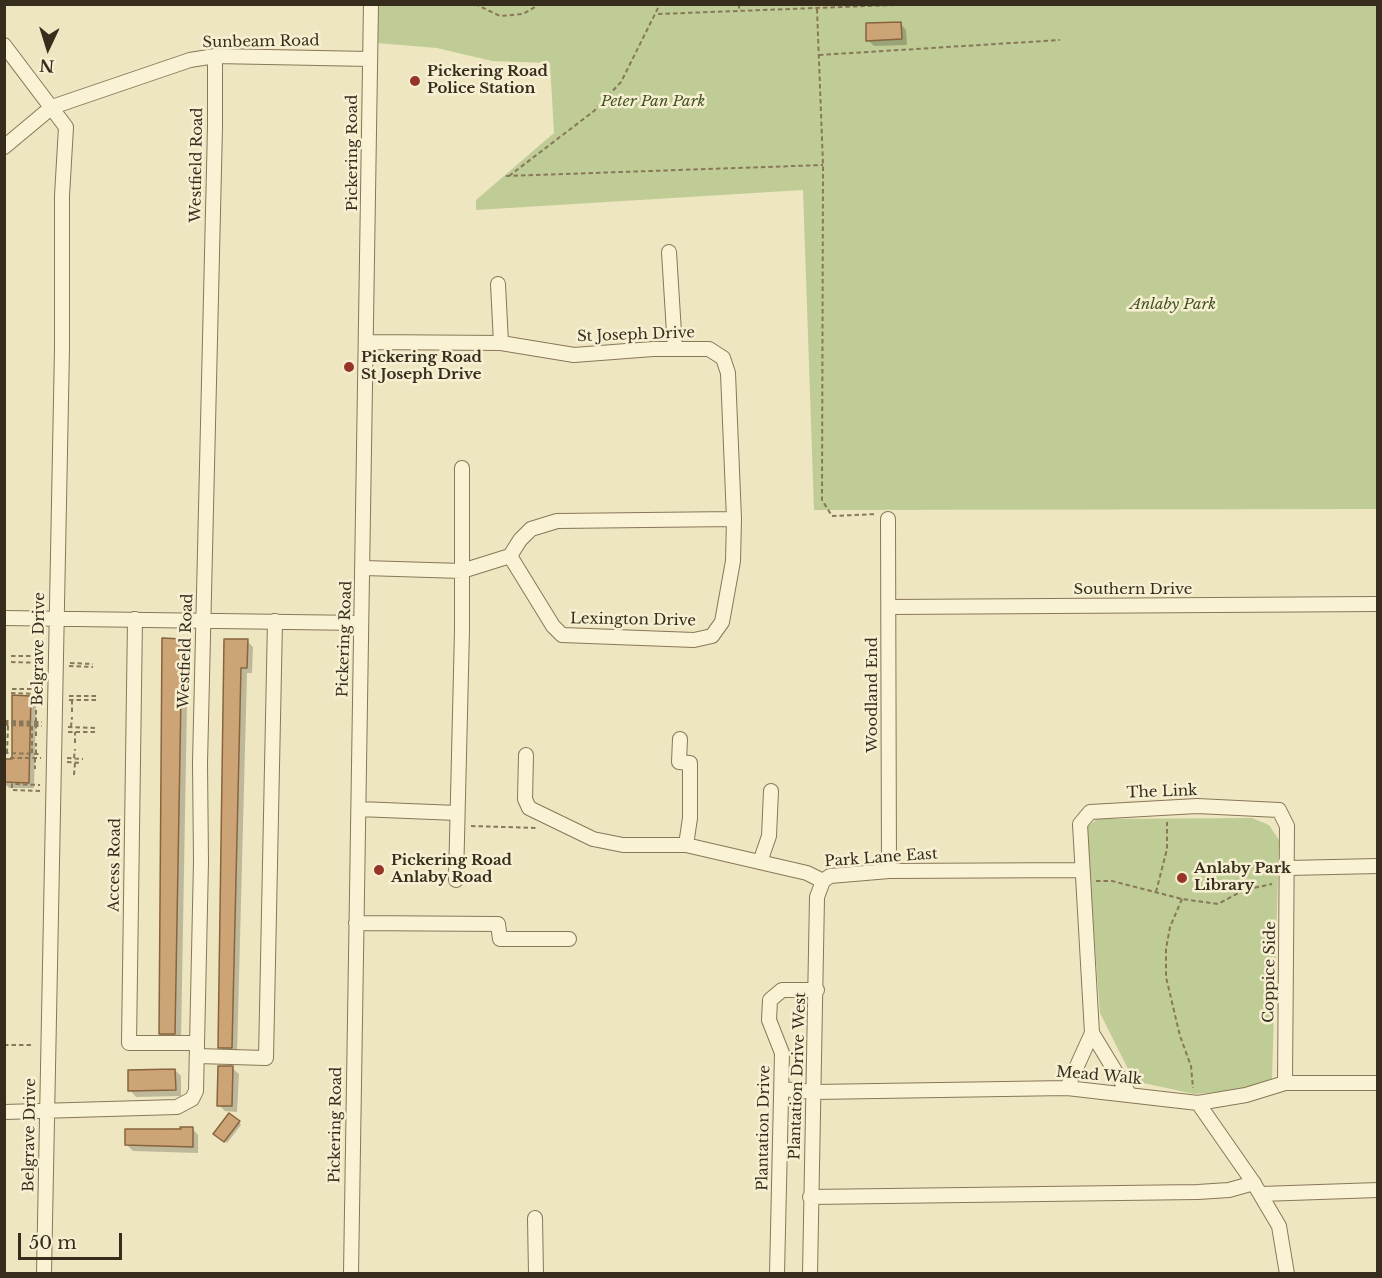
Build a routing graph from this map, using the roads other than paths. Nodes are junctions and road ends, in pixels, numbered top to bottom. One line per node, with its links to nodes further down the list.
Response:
1 (371, 4): 4 (street, Pickering Road)
2 (4, 45): 5 (street, Belgrave Drive)
3 (214, 56): 4 (street, Sunbeam Road); 5 (street, Sunbeam Road); 24 (street, Westfield Road)
4 (370, 59): 9 (street, Pickering Road)
5 (52, 107): 6 (street); 22 (street, Belgrave Drive)
6 (4, 147)
7 (669, 252): 11 (street)
8 (498, 284): 10 (street)
9 (367, 342): 10 (street, St Joseph Drive); 17 (street, Pickering Road)
10 (501, 343): 11 (street, St Joseph Drive)
11 (675, 349): 12 (street, St Joseph Drive)
12 (732, 467): 14 (street, Lexington Drive)
13 (462, 468): 18 (street)
14 (734, 519): 16 (street); 16 (street, Lexington Drive)
15 (888, 519): 20 (street, Woodland End)
16 (510, 556): 18 (street)
17 (364, 568): 18 (street); 26 (street, Pickering Road)
18 (462, 571): 31 (street)
19 (1377, 604): 20 (street, Southern Drive)
20 (890, 607): 38 (street, Woodland End)
21 (4, 618): 22 (street)
22 (56, 618): 23 (street); 54 (street, Belgrave Drive)
23 (135, 620): 24 (street); 45 (street, Access Road)
24 (204, 620): 25 (street); 45 (street, Westfield Road)
25 (275, 621): 26 (street); 45 (street)
26 (360, 623): 30 (street, Pickering Road)
27 (680, 739): 33 (street)
28 (526, 755): 33 (street, Park Lane East)
29 (771, 791): 34 (street)
30 (359, 809): 31 (street); 41 (street, Pickering Road)
31 (457, 813): 39 (street)
32 (1287, 826): 36 (street, Coppice Side); 37 (street, The Link)
33 (686, 845): 34 (street, Park Lane East)
34 (760, 862): 40 (street, Park Lane East)
35 (1377, 866): 36 (street)
36 (1288, 868): 46 (street, Coppice Side)
37 (1082, 870): 38 (street, Park Lane East); 44 (street)
38 (889, 871): 40 (street, Park Lane East)
39 (456, 880)
40 (823, 881): 43 (street, Plantation Drive West)
41 (356, 923): 42 (street); 60 (street, Pickering Road)
42 (569, 939)
43 (817, 990): 49 (street, Plantation Drive); 50 (street, Plantation Drive West)
44 (1092, 1033): 48 (street); 51 (street)
45 (197, 1050): 54 (street, Westfield Road)
46 (1285, 1083): 47 (street, Mead Walk); 52 (street, Mead Walk)
47 (1377, 1083)
48 (1067, 1088): 50 (street, Mead Walk); 51 (street, Mead Walk)
49 (782, 1089): 50 (street, Mead Walk); 62 (street, Plantation Drive)
50 (814, 1092): 57 (street, Plantation Drive West)
51 (1129, 1094): 52 (street, Mead Walk)
52 (1196, 1099): 55 (street)
53 (4, 1112): 54 (street)
54 (47, 1112): 59 (street, Belgrave Drive)
55 (1257, 1189): 56 (street); 57 (street); 64 (street)
56 (1377, 1190)
57 (810, 1197): 63 (street, Plantation Drive West)
58 (535, 1218): 61 (street)
59 (44, 1274)
60 (351, 1274)
61 (536, 1274)
62 (777, 1274)
63 (810, 1274)
64 (1287, 1274)

